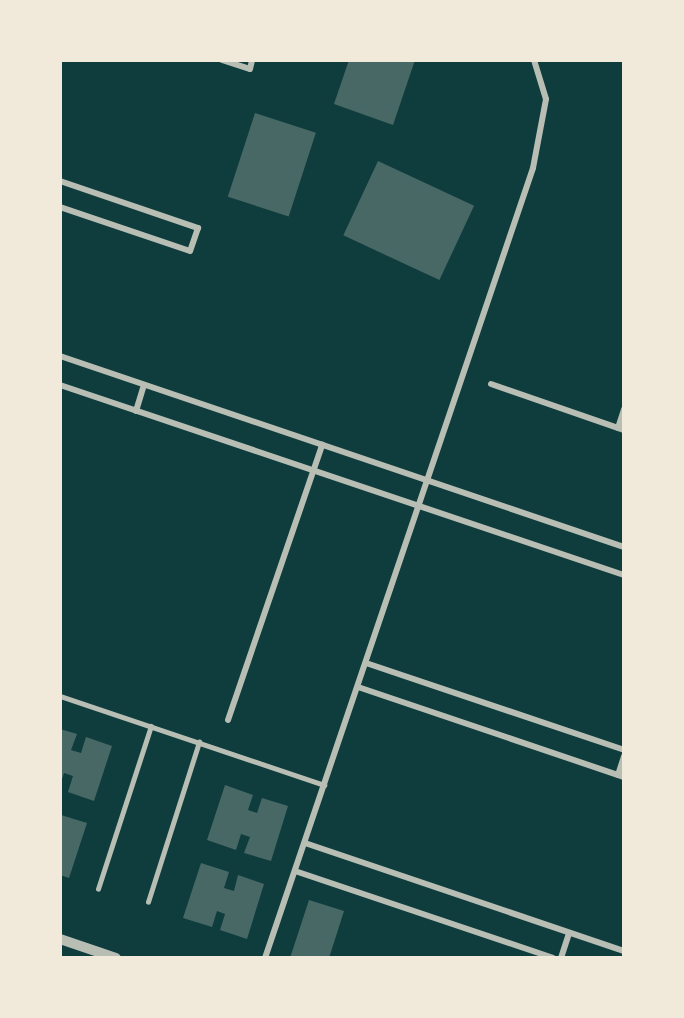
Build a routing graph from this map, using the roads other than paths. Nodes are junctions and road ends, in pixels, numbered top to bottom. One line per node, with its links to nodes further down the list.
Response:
1 (222, 60): 2 (street)
2 (252, 60)
3 (534, 60): 15 (street)
4 (60, 181): 5 (street)
5 (60, 207)
6 (60, 356): 9 (street)
7 (491, 384): 12 (street)
8 (60, 385): 11 (street)
9 (144, 385): 11 (street); 13 (street)
10 (624, 410): 12 (street)
11 (136, 411): 14 (street)
12 (621, 429)
13 (321, 445): 14 (street); 15 (street)
14 (313, 470): 16 (street); 22 (street)
15 (427, 481): 16 (street); 17 (street)
16 (419, 506): 18 (street); 19 (street)
17 (624, 547)
18 (624, 575)
19 (366, 663): 20 (street); 25 (street)
20 (358, 687): 27 (street); 28 (street)
21 (60, 696): 23 (lane)
22 (228, 720)
23 (151, 726): 24 (lane); 31 (lane)
24 (199, 742): 28 (lane); 32 (lane)
25 (624, 750)
26 (624, 756): 27 (street)
27 (621, 776)
28 (324, 785): 29 (street)
29 (304, 843): 30 (street); 33 (street)
30 (295, 870): 37 (street); 38 (street)
31 (98, 889)
32 (148, 902)
33 (569, 933): 35 (street); 39 (street)
34 (60, 939): 36 (street)
35 (624, 951)
36 (116, 958)
37 (265, 958)
38 (553, 958)
39 (561, 958)

